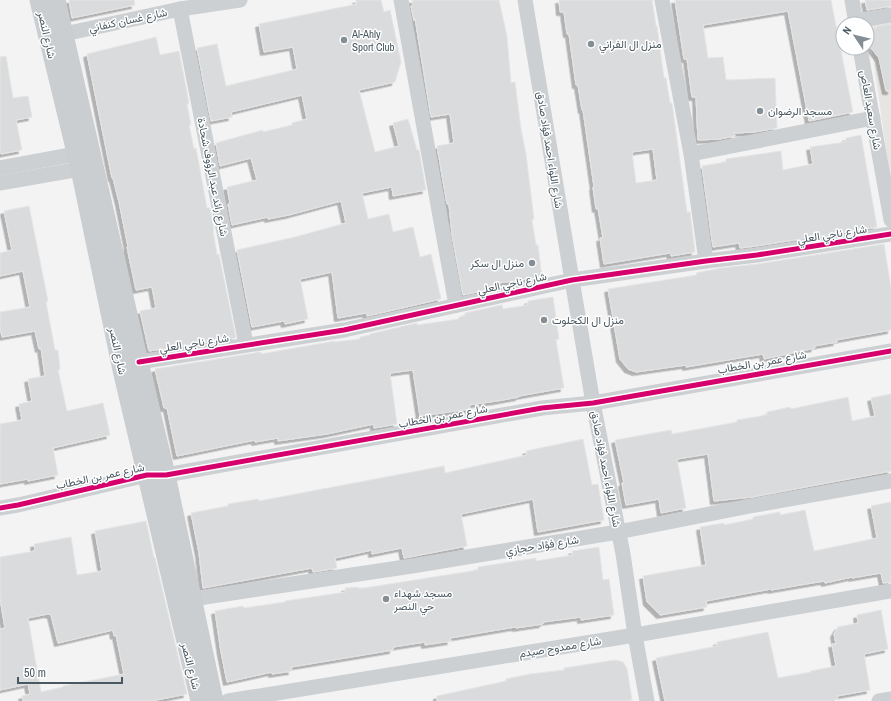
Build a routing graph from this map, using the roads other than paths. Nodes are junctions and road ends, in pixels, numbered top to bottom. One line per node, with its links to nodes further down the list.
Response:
1 (39, 0): 16 (main road, شارع النصر)
2 (56, 0): 12 (main road, شارع النصر)
3 (240, 0): 8 (street, شارع غسان كنفاني)
4 (401, 0): 23 (street)
5 (525, 0): 22 (street, شارع اللواء احمد فؤاد صادق)
6 (662, 0): 15 (street)
7 (852, 0): 10 (street)
8 (173, 7): 12 (street, شارع غسان كنفاني); 24 (street, شارع رائد عبد الرؤوف شحادة)
9 (891, 15): 11 (street)
10 (854, 16)
11 (875, 19)
12 (64, 34): 26 (main road, شارع النصر)
13 (861, 56): 14 (street, شارع سعيد العاص)
14 (873, 118): 15 (street); 19 (street, شارع سعيد العاص)
15 (691, 154): 21 (street)
16 (78, 161): 17 (street); 18 (street); 29 (main road, شارع النصر)
17 (0, 168)
18 (0, 183)
19 (891, 220)
20 (891, 234): 21 (street, شارع ناجي العلي)
21 (706, 261): 22 (street, شارع ناجي العلي)
22 (572, 280): 23 (street, شارع ناجي العلي); 27 (street, شارع اللواء احمد فؤاد صادق)
23 (456, 305): 24 (street, شارع ناجي العلي)
24 (246, 344): 26 (street, شارع ناجي العلي)
25 (891, 351): 27 (street, شارع عمر بن الخطاب)
26 (138, 362): 28 (main road, شارع النصر)
27 (593, 403): 28 (street, شارع عمر بن الخطاب); 32 (street, شارع اللواء احمد فؤاد صادق)
28 (166, 475): 29 (street, شارع عمر بن الخطاب); 34 (main road, شارع النصر)
29 (147, 476): 31 (street, شارع عمر بن الخطاب); 37 (main road, شارع النصر)
30 (891, 481): 32 (street, شارع فؤاد حجازي)
31 (0, 508)
32 (618, 532): 34 (street, شارع فؤاد حجازي); 35 (street, شارع اللواء احمد فؤاد صادق)
33 (891, 591): 35 (street, شارع ممدوح صيدم)
34 (192, 599): 38 (main road, شارع النصر)
35 (635, 635): 39 (street, شارع ممدوح صيدم); 40 (street, شارع اللواء احمد فؤاد صادق)
36 (891, 699): 41 (street)
37 (200, 701)
38 (214, 701)
39 (228, 701)
40 (647, 701)
41 (879, 701)

